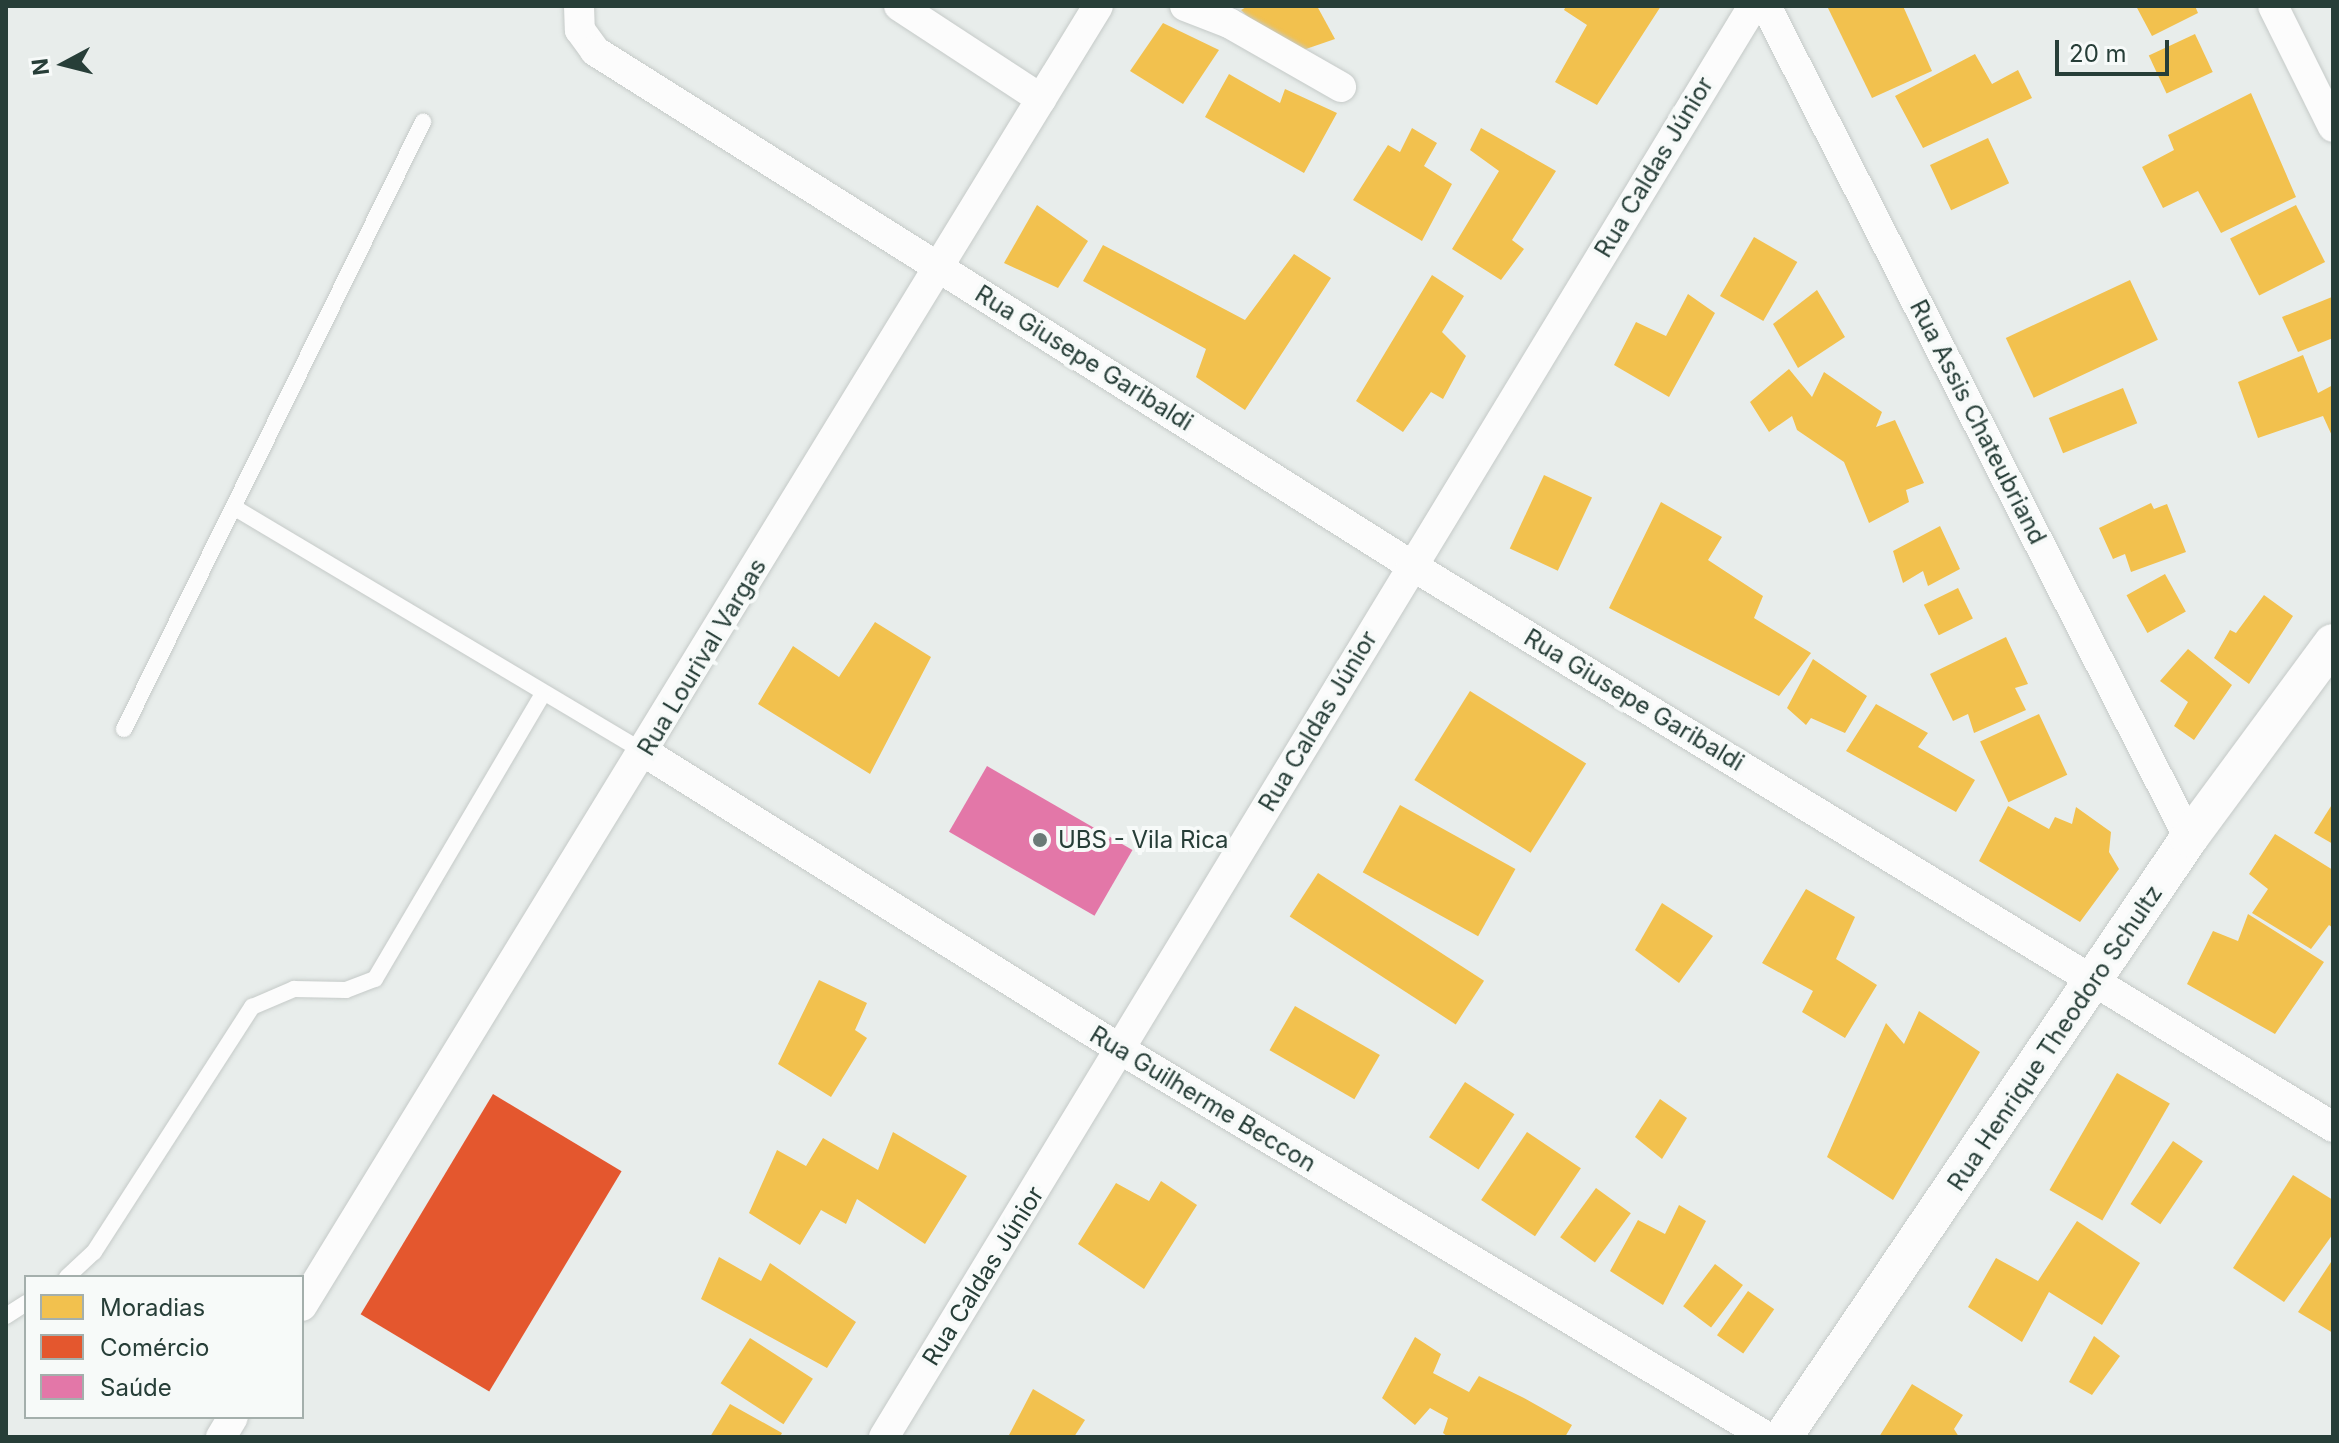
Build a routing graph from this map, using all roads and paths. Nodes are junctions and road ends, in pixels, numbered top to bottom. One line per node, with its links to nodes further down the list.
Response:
1 (579, 6): 12 (street, Rua Giusepe Garibaldi)
2 (899, 6): 9 (street)
3 (1098, 6): 9 (street, Rua Lourival Vargas)
4 (1185, 6): 8 (street)
5 (1753, 6): 14 (street, Rua Caldas Júnior)
6 (1766, 6): 19 (street, Rua Assis Chateubriand)
7 (2273, 6): 11 (street)
8 (1341, 87)
9 (1041, 99): 12 (street, Rua Lourival Vargas)
10 (423, 122): 13 (lane)
11 (2333, 127)
12 (939, 267): 14 (street, Rua Giusepe Garibaldi); 18 (street, Rua Lourival Vargas)
13 (235, 508): 16 (lane); 17 (lane)
14 (1411, 565): 20 (street, Rua Giusepe Garibaldi); 21 (street, Rua Caldas Júnior)
15 (2333, 643): 19 (street, Rua Henrique Theodoro Schultz)
16 (543, 694): 18 (lane); 23 (lane)
17 (124, 729)
18 (644, 752): 21 (street, Rua Guilherme Beccon); 24 (street, Rua Lourival Vargas)
19 (2189, 838): 20 (street, Rua Henrique Theodoro Schultz)
20 (2097, 981): 22 (street, Rua Giusepe Garibaldi); 31 (street, Rua Henrique Theodoro Schultz)
21 (1123, 1051): 29 (street, Rua Caldas Júnior); 30 (street, Rua Guilherme Beccon)
22 (2333, 1127)
23 (69, 1275)
24 (304, 1303)
25 (24, 1304): 26 (lane)
26 (6, 1316)
27 (232, 1419): 28 (street)
28 (221, 1437)
29 (884, 1437)
30 (1767, 1437)
31 (1783, 1437)

